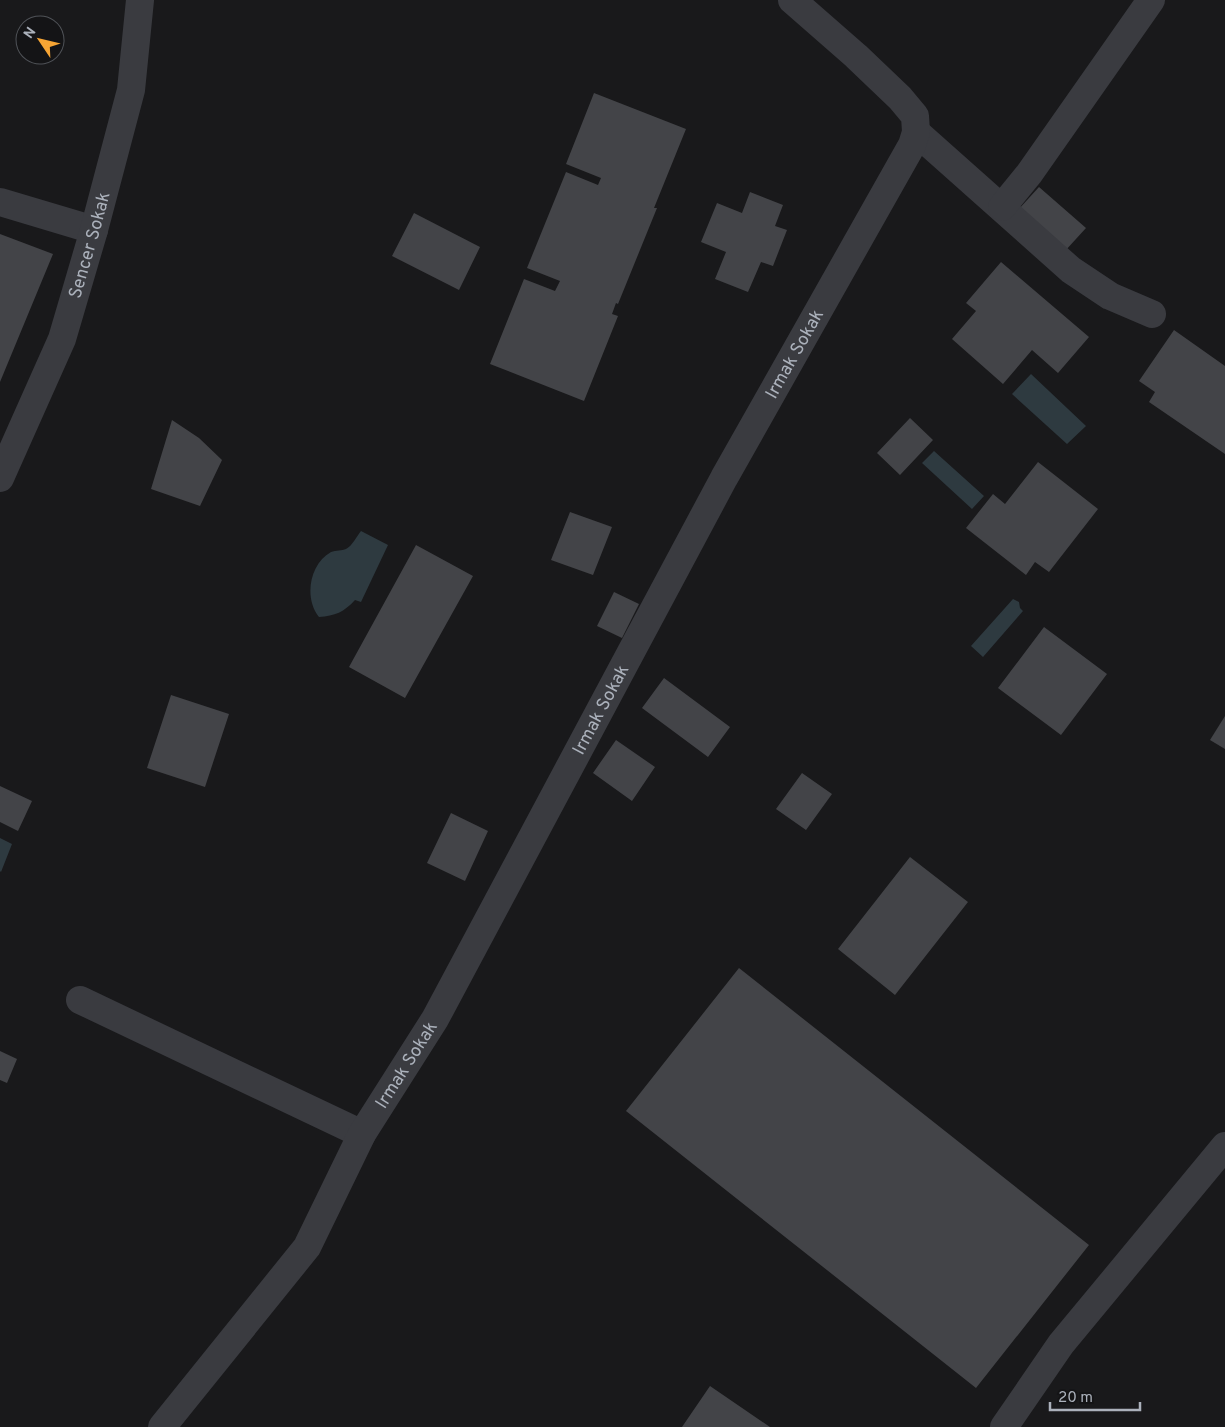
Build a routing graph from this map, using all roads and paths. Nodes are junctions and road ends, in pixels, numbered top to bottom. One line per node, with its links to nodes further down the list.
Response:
1 (140, 0): 7 (street, Sencer Sokak)
2 (792, 0): 4 (street)
3 (1151, 0): 6 (street)
4 (916, 132): 6 (street); 11 (street, Irmak Sokak)
5 (0, 202): 7 (street)
6 (1002, 207): 8 (street)
7 (94, 230): 9 (street, Sencer Sokak)
8 (1152, 314)
9 (0, 478)
10 (80, 1000): 11 (street)
11 (362, 1134): 13 (street, Irmak Sokak)
12 (1225, 1146): 14 (street)
13 (162, 1427)
14 (1004, 1427)

